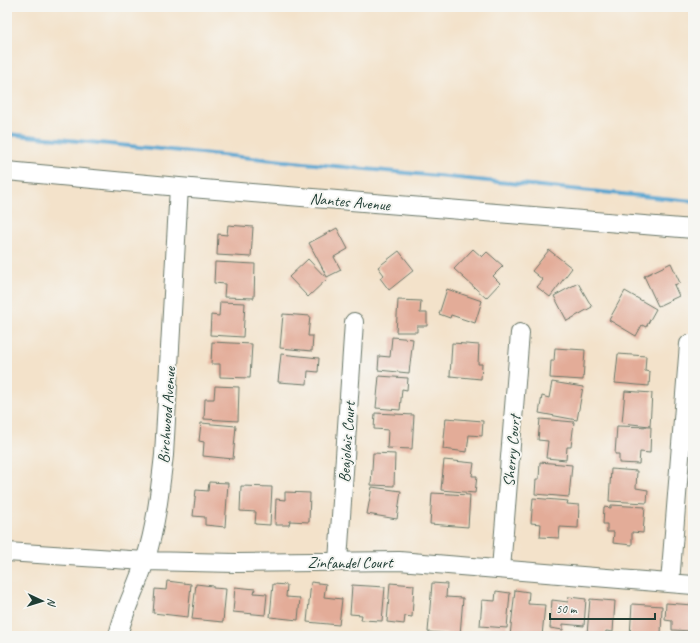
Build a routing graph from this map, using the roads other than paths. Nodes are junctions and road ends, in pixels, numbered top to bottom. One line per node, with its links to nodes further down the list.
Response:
1 (7, 171): 2 (street, Nantes Avenue)
2 (179, 187): 3 (street, Nantes Avenue); 8 (street, Birchwood Avenue)
3 (693, 229)
4 (354, 322): 9 (street, Beajolais Court)
5 (520, 333): 10 (street, Sherry Court)
6 (689, 344): 11 (street)
7 (7, 552): 8 (street, Zinfandel Court)
8 (145, 561): 9 (street, Zinfandel Court); 13 (street, Birchwood Avenue)
9 (338, 561): 10 (street, Zinfandel Court)
10 (501, 569): 11 (street, Zinfandel Court)
11 (670, 583): 12 (street, Zinfandel Court)
12 (693, 585)
13 (118, 636)

